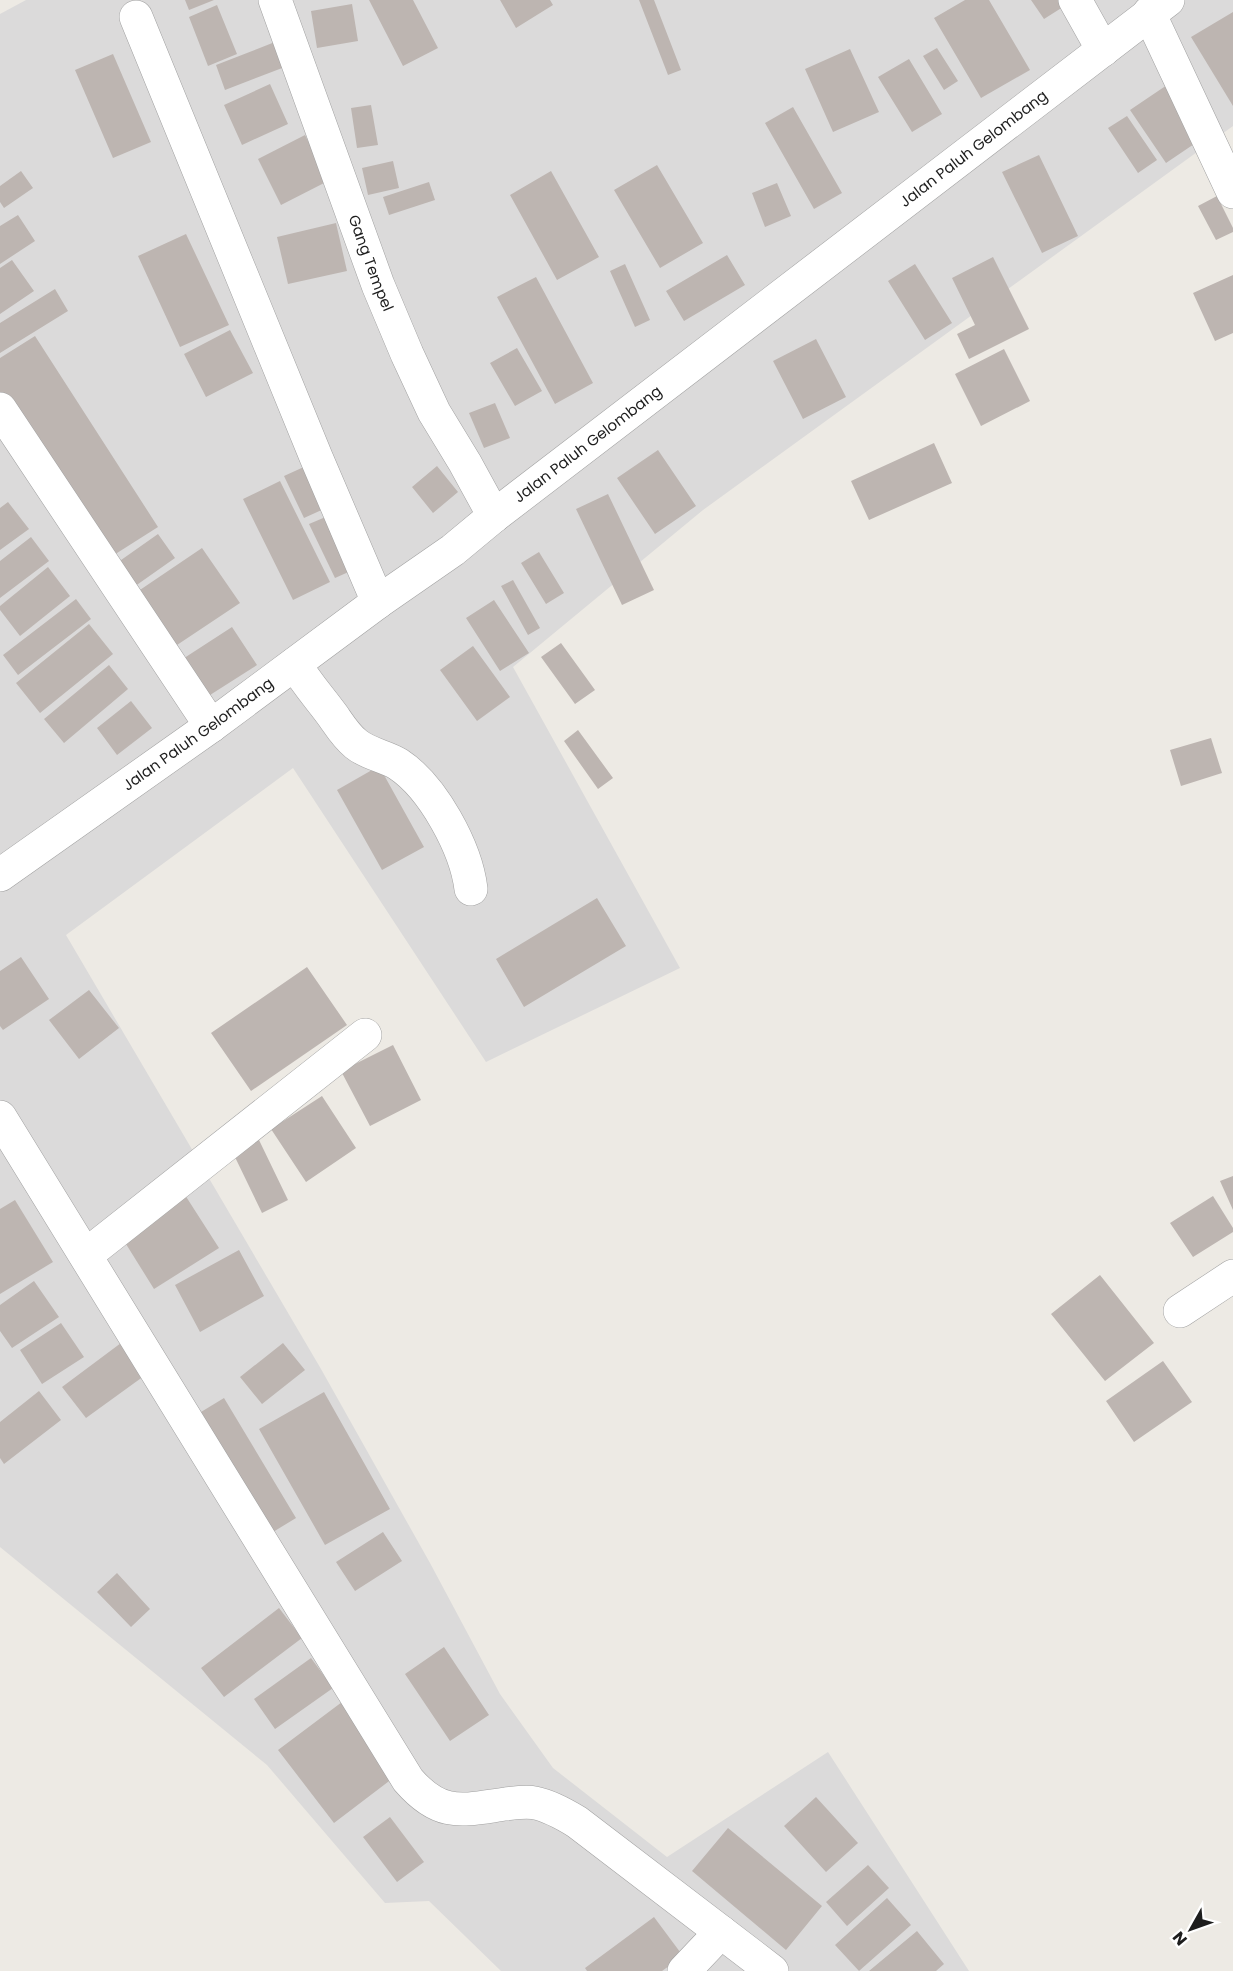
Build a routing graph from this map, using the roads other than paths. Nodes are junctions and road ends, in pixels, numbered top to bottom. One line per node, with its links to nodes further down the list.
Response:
1 (274, 0): 8 (street, Gang Tempel)
2 (1075, 0): 5 (street)
3 (1158, 7): 5 (street, Jalan Paluh Gelombang); 6 (street)
4 (136, 17): 9 (street)
5 (1104, 50): 8 (street, Jalan Paluh Gelombang)
6 (1233, 192)
7 (0, 409): 11 (street)
8 (494, 516): 9 (street, Jalan Paluh Gelombang)
9 (378, 602): 10 (street, Jalan Paluh Gelombang)
10 (294, 664): 11 (street, Jalan Paluh Gelombang); 13 (street)
11 (211, 726): 12 (street, Jalan Paluh Gelombang)
12 (0, 876)
13 (471, 889)
14 (364, 1035): 16 (street)
15 (0, 1117): 16 (street)
16 (86, 1255): 19 (street)
17 (1233, 1276): 18 (street)
18 (1180, 1311)
19 (721, 1932): 20 (street); 21 (street)
20 (684, 1971)
21 (772, 1971)

